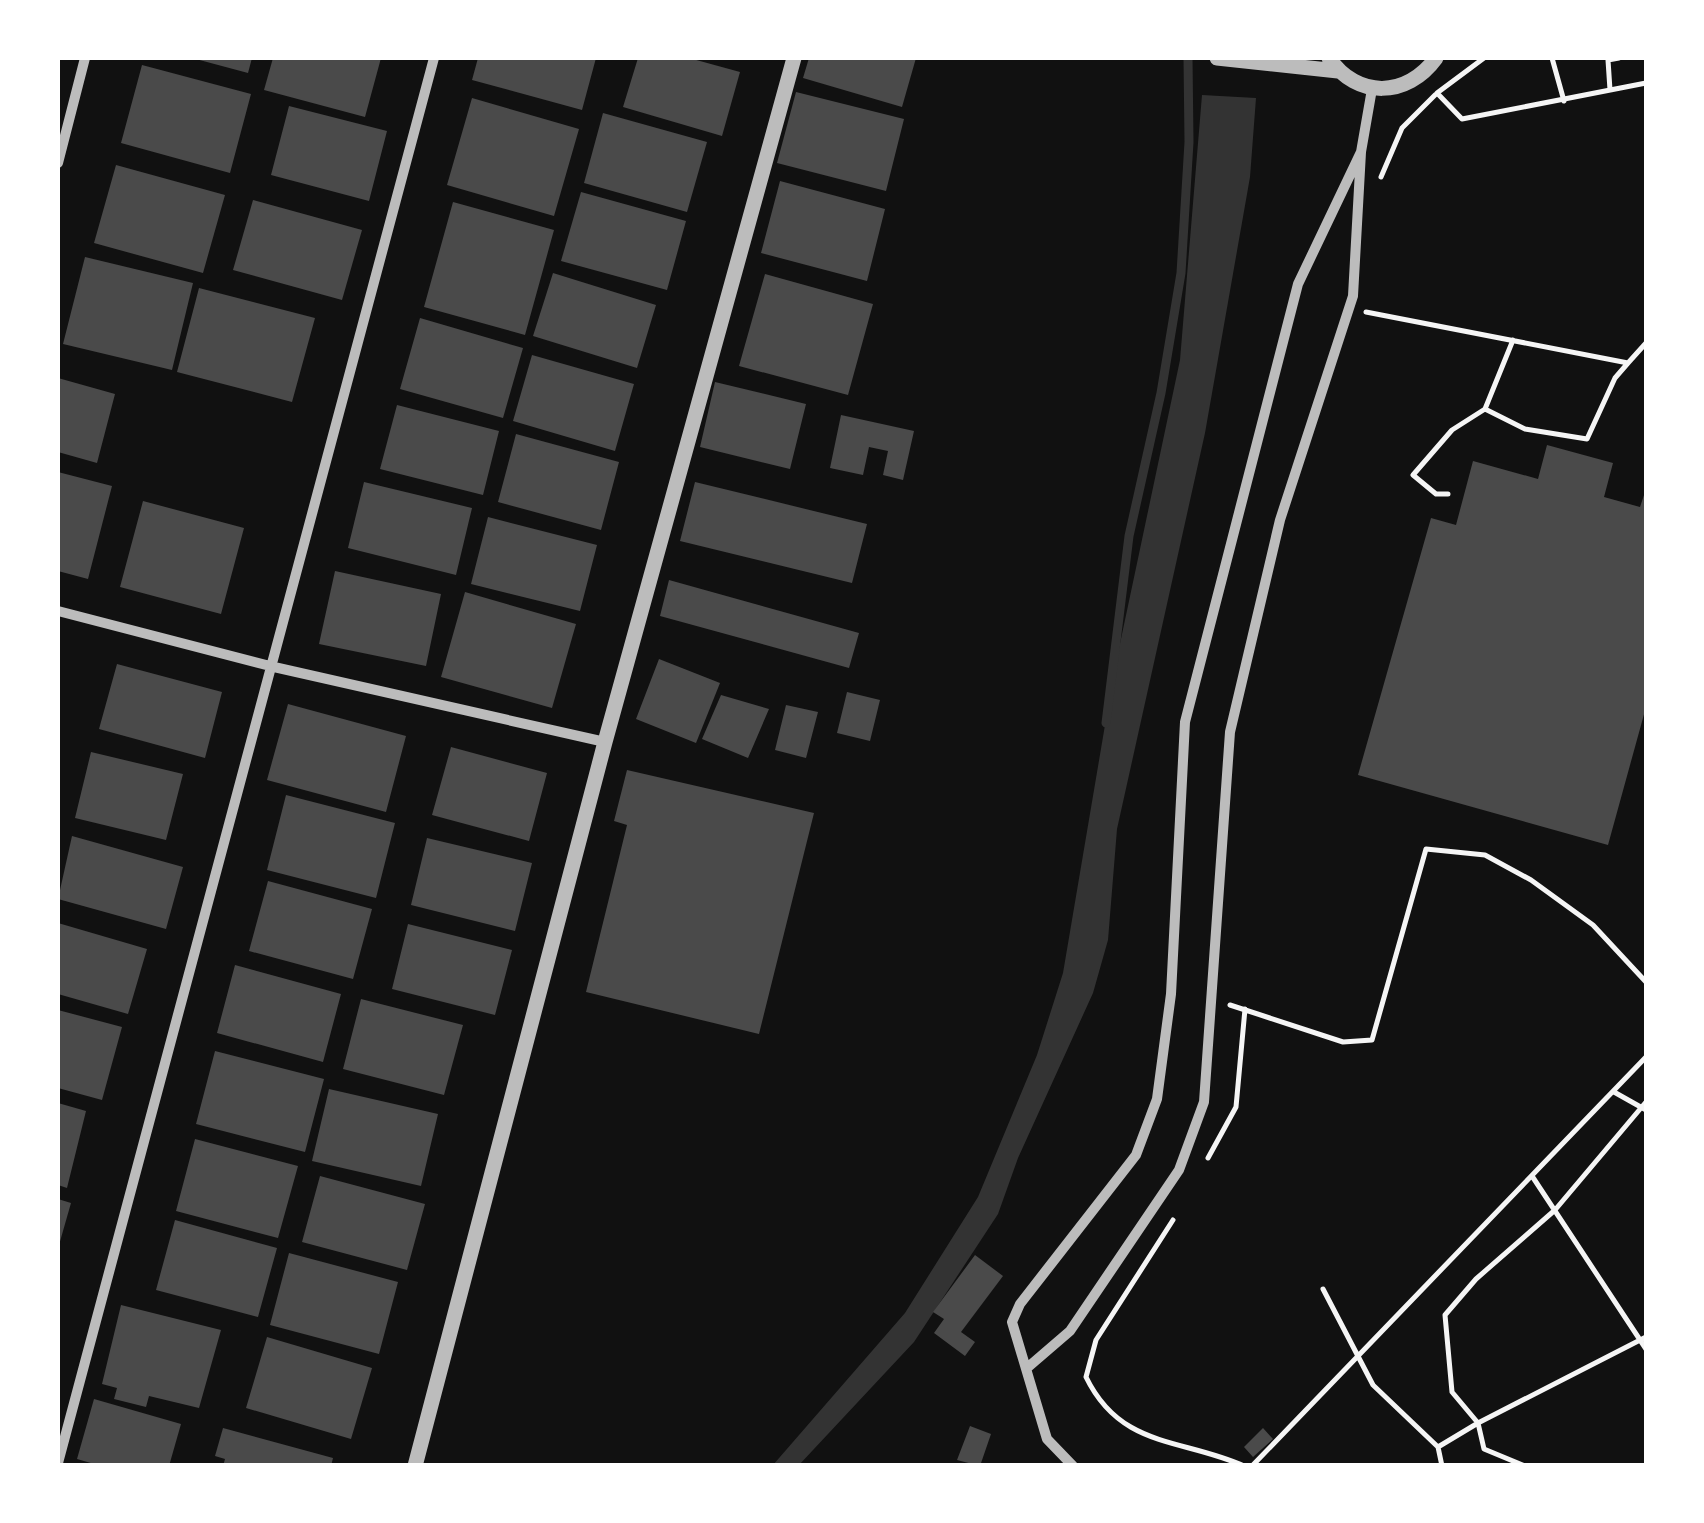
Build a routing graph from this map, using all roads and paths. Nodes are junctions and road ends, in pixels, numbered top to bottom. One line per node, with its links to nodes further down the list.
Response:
1 (86, 58): 16 (street)
2 (434, 58): 25 (street)
3 (794, 58): 26 (street)
4 (1217, 58): 9 (street)
5 (1436, 58): 11 (street)
6 (1484, 58): 13 (path)
7 (1552, 58): 14 (path)
8 (1619, 58): 12 (path)
9 (1333, 64): 11 (street)
10 (1646, 82): 12 (path)
11 (1372, 89): 15 (street)
12 (1610, 90): 14 (path)
13 (1437, 93): 14 (path); 17 (path)
14 (1564, 101)
15 (1361, 152): 18 (street); 41 (street)
16 (58, 163)
17 (1375, 190)
18 (1348, 308): 19 (path); 41 (street)
19 (1512, 340): 21 (path); 22 (path)
20 (1646, 344): 21 (path)
21 (1628, 363): 22 (path)
22 (1485, 409): 23 (path)
23 (1448, 494)
24 (58, 611): 25 (street)
25 (274, 667): 26 (street); 44 (street)
26 (605, 742): 45 (street)
27 (1646, 982): 29 (path)
28 (1220, 1002): 29 (path)
29 (1244, 1008): 33 (path)
30 (1646, 1058): 31 (path)
31 (1613, 1092): 32 (path); 34 (path)
32 (1645, 1106): 36 (path)
33 (1199, 1174)
34 (1532, 1176): 36 (path); 40 (path)
35 (1180, 1208): 47 (path)
36 (1555, 1210): 38 (path); 42 (path)
37 (1323, 1289): 40 (path)
38 (1644, 1339): 39 (path); 42 (path)
39 (1646, 1349)
40 (1356, 1358): 43 (path); 48 (path)
41 (1027, 1368): 46 (street)
42 (1478, 1423): 43 (path); 50 (path)
43 (1438, 1447): 49 (path)
44 (58, 1463)
45 (415, 1466)
46 (1073, 1466)
47 (1244, 1466)
48 (1252, 1466)
49 (1442, 1466)
50 (1525, 1466)

